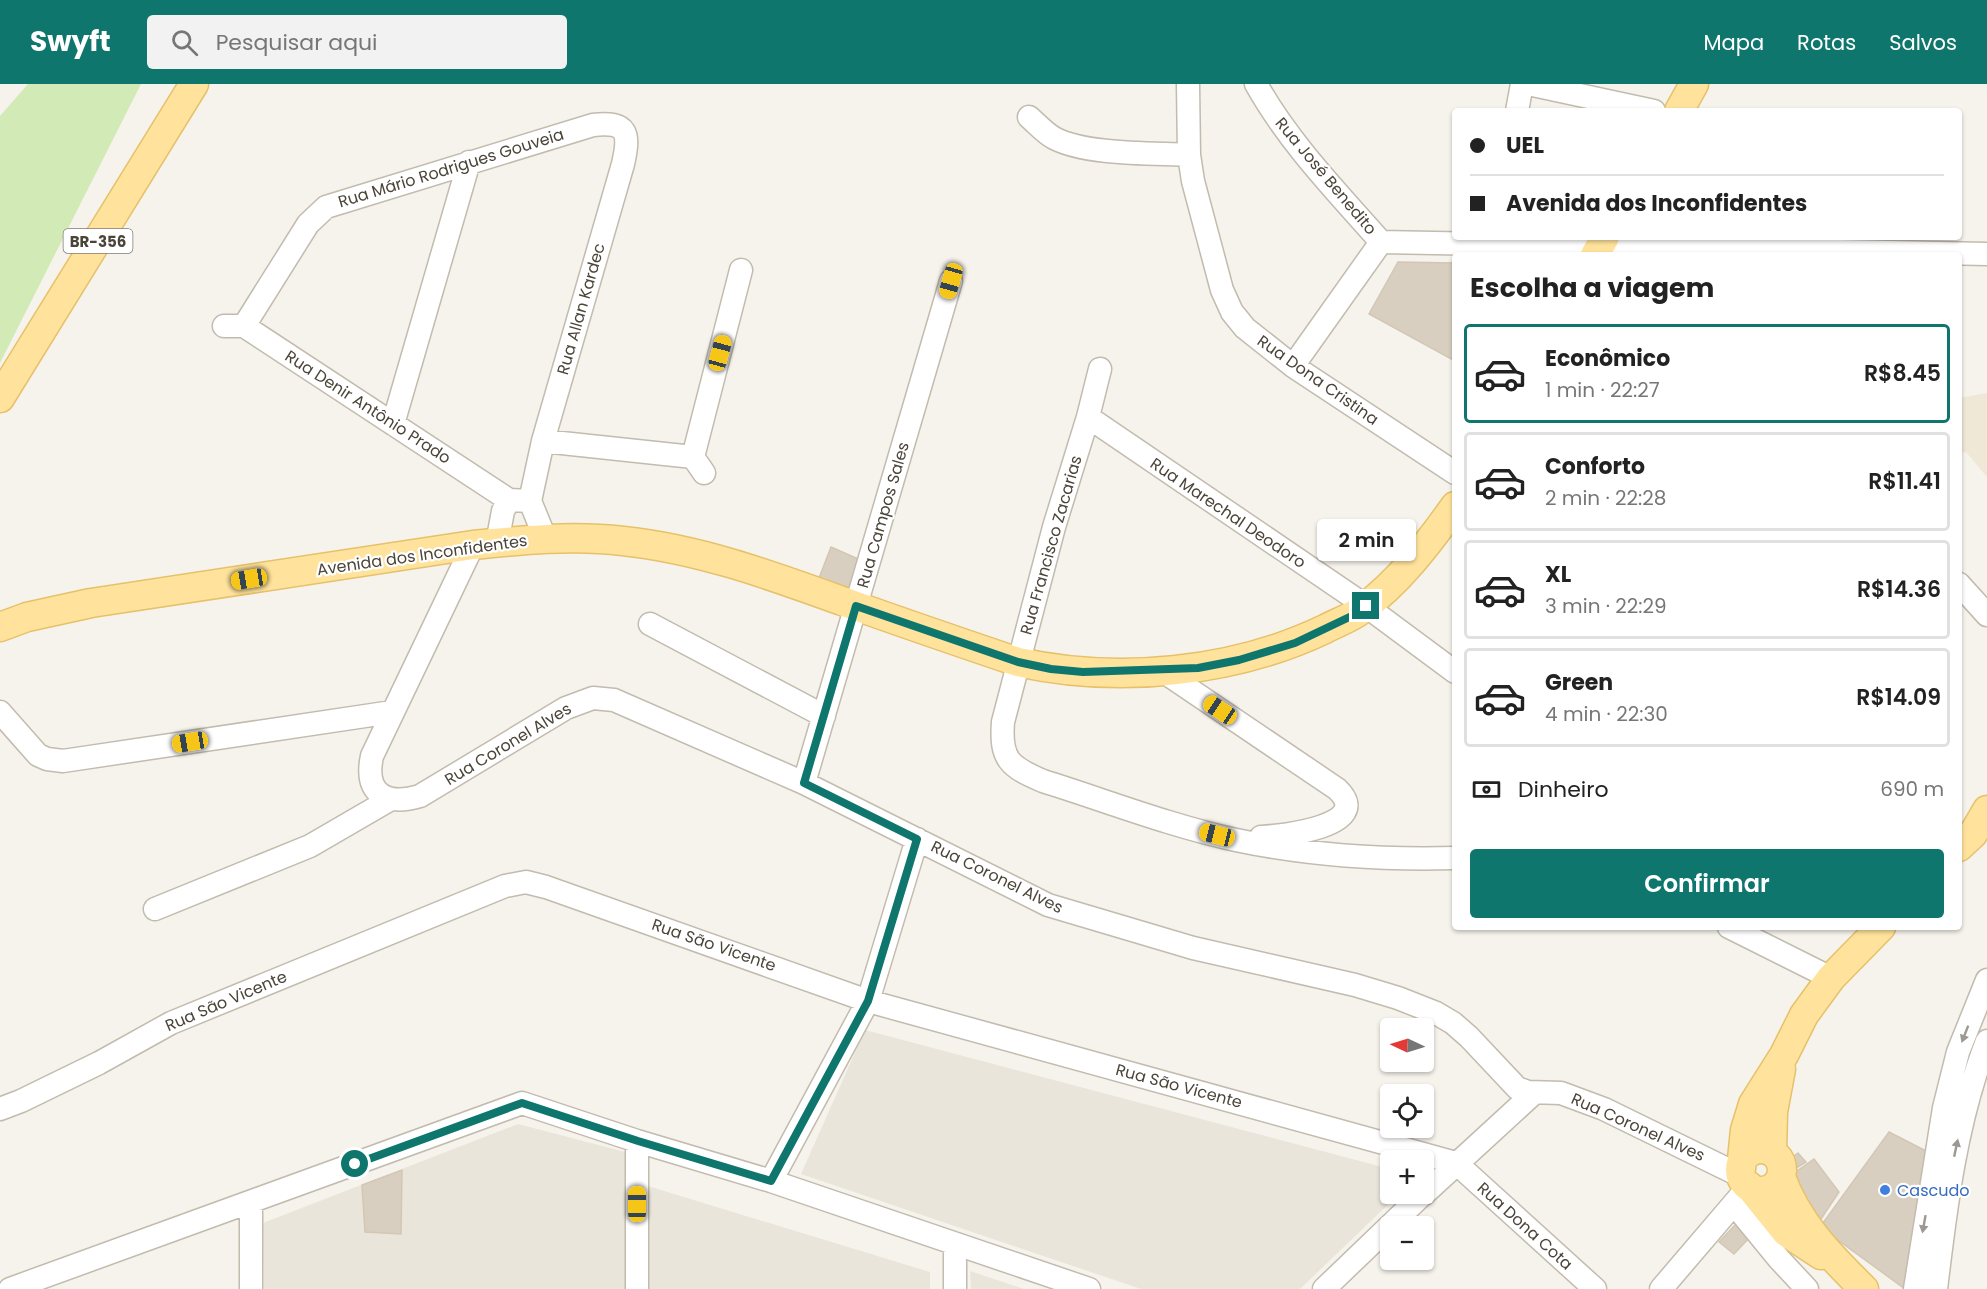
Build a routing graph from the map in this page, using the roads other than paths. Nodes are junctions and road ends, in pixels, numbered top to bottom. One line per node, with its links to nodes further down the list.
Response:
1 (194, 84): 25 (main road, BR-356)
2 (1256, 84): 15 (street, Rua José Benedito)
3 (1522, 84): 7 (street)
4 (1528, 84): 8 (street)
5 (1694, 84): 9 (main road)
6 (1191, 85): 12 (street, Rua Dona Cristina)
7 (1518, 108)
8 (1640, 108)
9 (1681, 108)
10 (1029, 117): 12 (street)
11 (613, 124): 13 (street, Rua Mário Rodrigues Gouveia); 28 (street, Rua Allan Kardec)
12 (1189, 155): 23 (street, Rua Dona Cristina)
13 (469, 162): 22 (street, Rua Mário Rodrigues Gouveia); 27 (street)
14 (1495, 241): 15 (street, Rua José Benedito); 16 (street, Rua José Benedito)
15 (1381, 242): 23 (street)
16 (1600, 246): 17 (street, Rua José Benedito)
17 (1890, 252)
18 (1962, 253): 19 (street, Rua José Benedito)
19 (1987, 254)
20 (741, 270): 28 (street)
21 (951, 281): 35 (street, Rua Campos Sales)
22 (234, 326): 27 (street, Rua Denir Antônio Prado)
23 (1293, 366): 29 (street, Rua Dona Cristina)
24 (1100, 369): 26 (street, Rua Francisco Zacarias)
25 (0, 398)
26 (1088, 417): 36 (street, Rua Marechal Deodoro); 40 (street, Rua Francisco Zacarias)
27 (393, 424): 30 (street, Rua Denir Antônio Prado)
28 (543, 441): 30 (street, Rua Allan Kardec)
29 (1452, 471)
30 (520, 500): 32 (street); 33 (street, Rua Allan Kardec)
31 (1452, 510): 36 (main road, Avenida dos Inconfidentes)
32 (546, 540): 33 (main road, Avenida dos Inconfidentes); 35 (main road, Avenida dos Inconfidentes)
33 (485, 544): 39 (main road, Avenida dos Inconfidentes); 44 (street)
34 (1962, 587): 37 (street)
35 (856, 606): 40 (main road, Avenida dos Inconfidentes); 45 (street, Rua Campos Sales)
36 (1366, 606): 41 (main road, Avenida dos Inconfidentes); 42 (street, Rua Marechal Deodoro)
37 (1987, 615)
38 (650, 624): 45 (street)
39 (0, 627)
40 (1018, 662): 41 (main road, Avenida dos Inconfidentes); 50 (street, Rua Francisco Zacarias)
41 (1161, 670): 50 (street)
42 (1452, 670)
43 (0, 712): 44 (street)
44 (392, 712): 47 (street)
45 (824, 716): 46 (street, Rua Campos Sales)
46 (804, 783): 47 (street, Rua Coronel Alves); 49 (street, Rua Coronel Alves)
47 (391, 799): 53 (street)
48 (1987, 810): 51 (main road)
49 (917, 839): 58 (street); 61 (street, Rua Coronel Alves)
50 (1235, 840): 52 (street, Rua Francisco Zacarias)
51 (1962, 844)
52 (1452, 858)
53 (155, 909)
54 (1735, 930): 56 (street)
55 (1878, 930): 56 (main road)
56 (1831, 978): 60 (main road)
57 (1987, 980): 83 (street, one-way to 83)
58 (868, 1001): 62 (street, Rua São Vicente); 64 (street, Rua São Vicente); 66 (street)
59 (1987, 1041): 84 (street, one-way to 59)
60 (1784, 1055): 65 (main road); 68 (main road)
61 (1534, 1093): 64 (street); 68 (street, Rua Coronel Alves)
62 (0, 1109)
63 (638, 1141): 66 (street); 69 (street); 75 (street)
64 (1456, 1163): 67 (street); 79 (street, Rua Dona Cota)
65 (1777, 1164): 68 (main road); 72 (main road)
66 (771, 1181): 71 (street)
67 (1434, 1184)
68 (1741, 1184): 72 (main road); 80 (street); 81 (street)
69 (250, 1202): 73 (street); 74 (street)
70 (1413, 1204): 78 (street)
71 (955, 1245): 76 (street); 77 (street)
72 (1837, 1262): 82 (main road)
73 (10, 1289)
74 (251, 1289)
75 (637, 1289)
76 (955, 1289)
77 (1089, 1289)
78 (1324, 1289)
79 (1595, 1289)
80 (1661, 1289)
81 (1807, 1289)
82 (1864, 1289)
83 (1915, 1289)
84 (1936, 1289)

